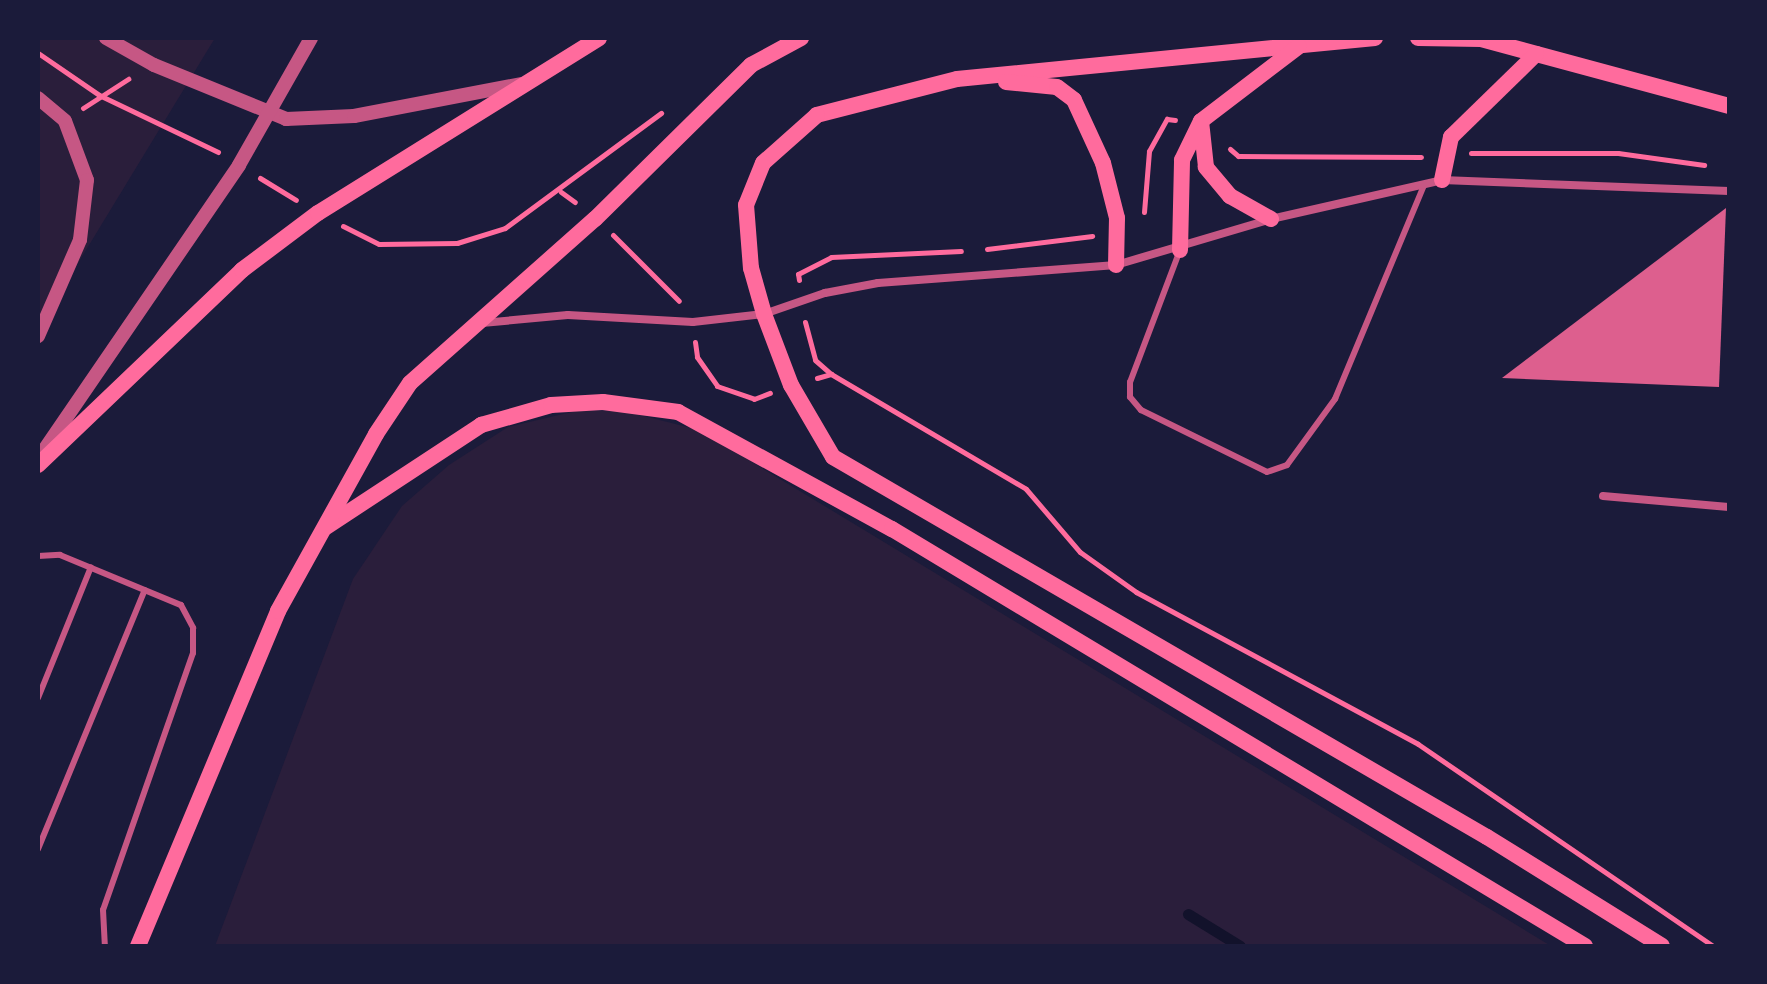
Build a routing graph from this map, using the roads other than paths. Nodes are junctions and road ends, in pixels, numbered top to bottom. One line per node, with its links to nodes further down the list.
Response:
1 (106, 38): 13 (street)
2 (311, 38): 13 (street)
3 (599, 38): 10 (main road)
4 (801, 38): 22 (main road)
5 (1375, 38): 7 (main road)
6 (1418, 38): 8 (main road)
7 (1301, 45): 9 (main road); 14 (main road)
8 (1536, 54): 12 (main road); 15 (main road)
9 (957, 79): 20 (main road); 21 (main road)
10 (531, 82): 13 (street); 24 (main road)
11 (38, 98): 23 (street)
12 (1729, 106)
13 (273, 110): 24 (street)
14 (1201, 121): 18 (main road); 19 (main road)
15 (1442, 180): 16 (street); 17 (street)
16 (1424, 185): 18 (street); 19 (lane)
17 (1729, 191)
18 (1271, 219): 19 (street)
19 (1180, 250): 20 (street)
20 (1116, 265): 21 (street)
21 (764, 314): 22 (street); 36 (main road)
22 (477, 323): 27 (main road)
23 (38, 336)
24 (38, 462)
25 (1603, 496): 26 (street)
26 (1729, 507)
27 (326, 527): 34 (main road); 35 (main road)
28 (38, 556): 29 (lane)
29 (91, 567): 30 (lane); 31 (lane)
30 (145, 590): 32 (lane); 33 (lane)
31 (38, 698)
32 (38, 849)
33 (105, 946)
34 (138, 946)
35 (1585, 946)
36 (1662, 946)

